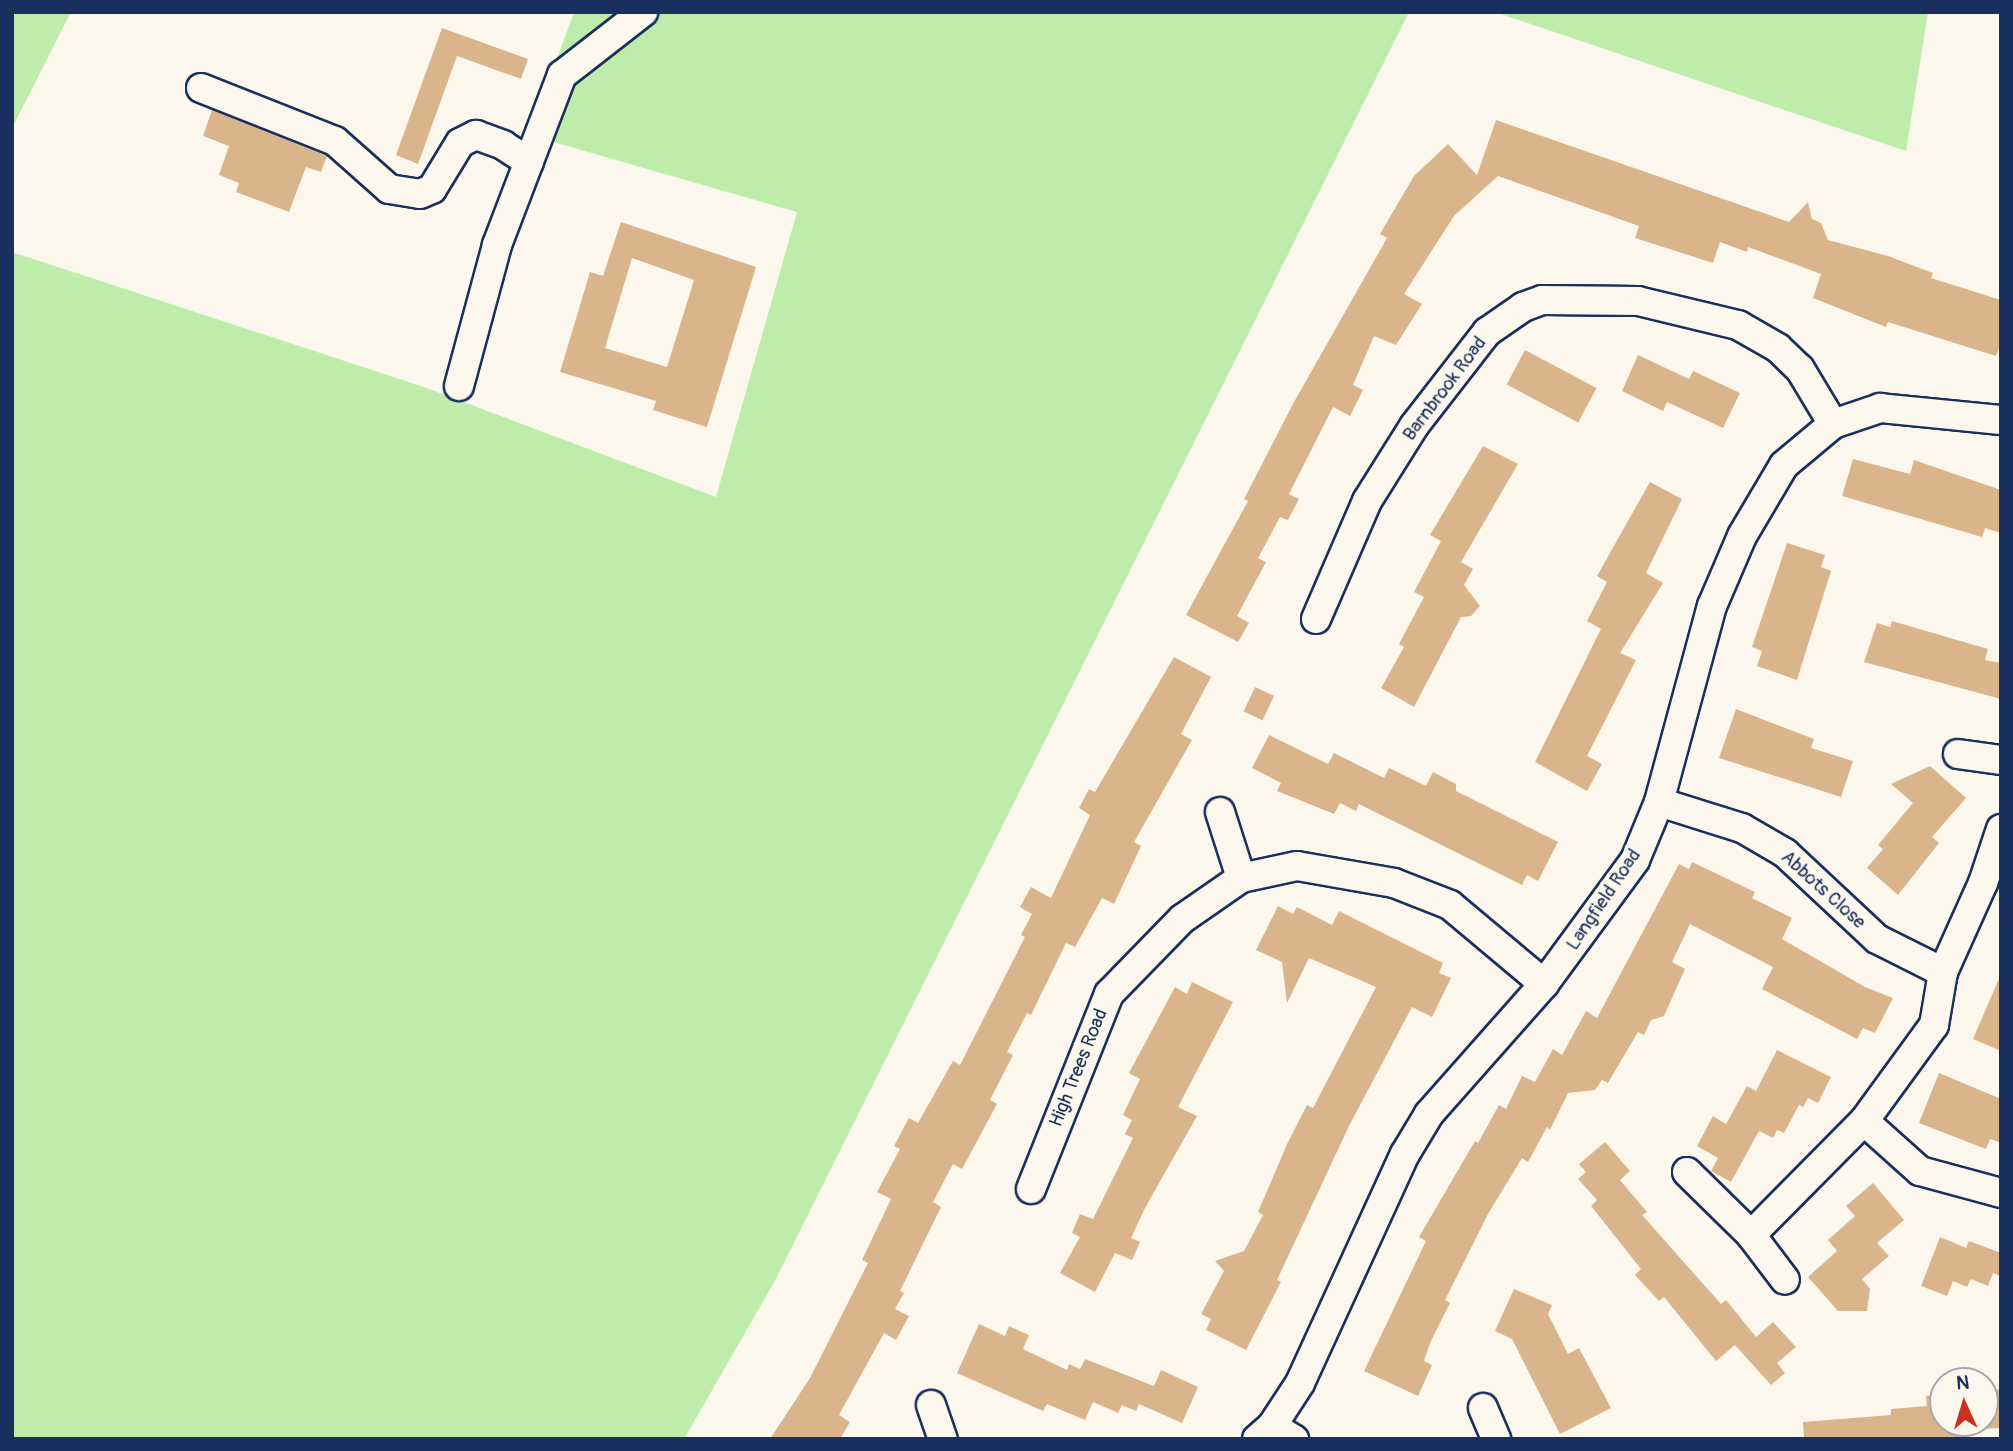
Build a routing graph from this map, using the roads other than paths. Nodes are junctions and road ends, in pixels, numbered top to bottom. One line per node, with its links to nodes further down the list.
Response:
1 (643, 12): 3 (street)
2 (201, 88): 3 (street)
3 (529, 162): 4 (street)
4 (460, 386)
5 (2001, 420): 6 (street, Langfield Road)
6 (1833, 424): 7 (street, Barnbrook Road); 10 (street, Langfield Road)
7 (1316, 619)
8 (1958, 754): 9 (street)
9 (2001, 760)
10 (1659, 802): 14 (street, Abbots Close); 15 (street, Langfield Road)
11 (1220, 812): 13 (street)
12 (2001, 829): 14 (street)
13 (1241, 878): 15 (street, High Trees Road); 18 (street, High Trees Road)
14 (1943, 972): 16 (street)
15 (1544, 984): 24 (street, Langfield Road)
16 (1864, 1121): 19 (street); 20 (street)
17 (1687, 1172): 20 (street)
18 (1031, 1189)
19 (2001, 1193)
20 (1751, 1235): 21 (street)
21 (1785, 1280)
22 (932, 1405): 26 (street)
23 (1483, 1408): 25 (street)
24 (1274, 1434)
25 (1491, 1437)
26 (943, 1439)

